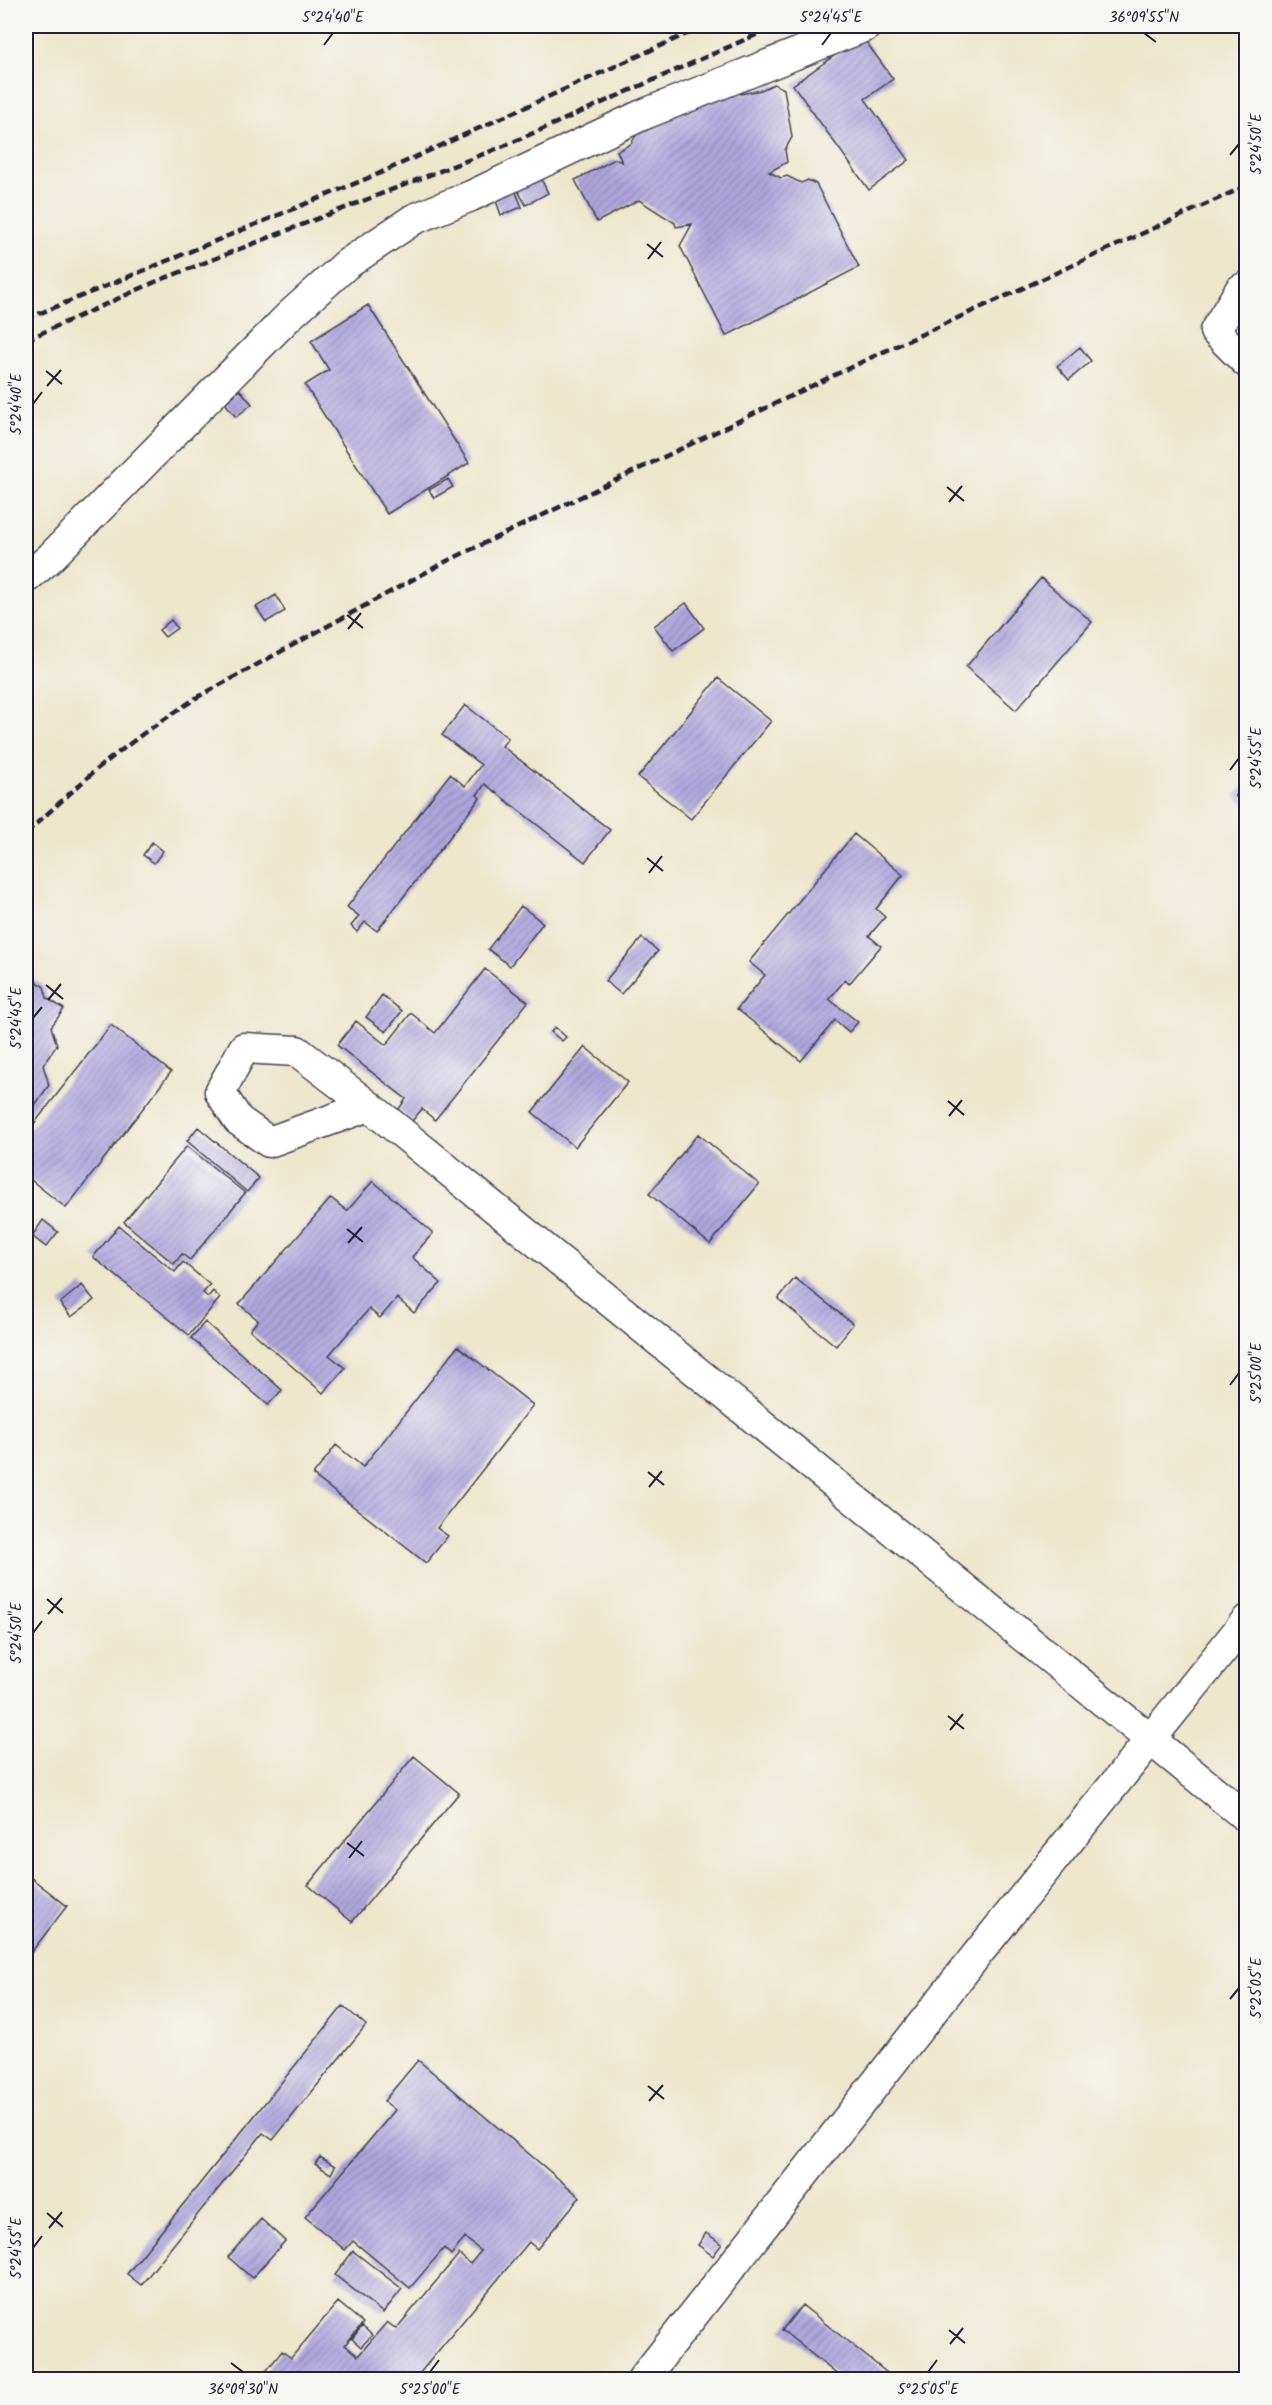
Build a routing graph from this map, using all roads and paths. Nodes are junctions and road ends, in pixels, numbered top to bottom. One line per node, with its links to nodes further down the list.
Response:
1 (866, 26): 4 (street)
2 (1246, 287): 3 (street)
3 (1246, 362)
4 (26, 578)
5 (369, 1106): 7 (street)
6 (1246, 1621): 7 (street)
7 (1150, 1741): 8 (street); 9 (street)
8 (1246, 1817)
9 (642, 2379)

